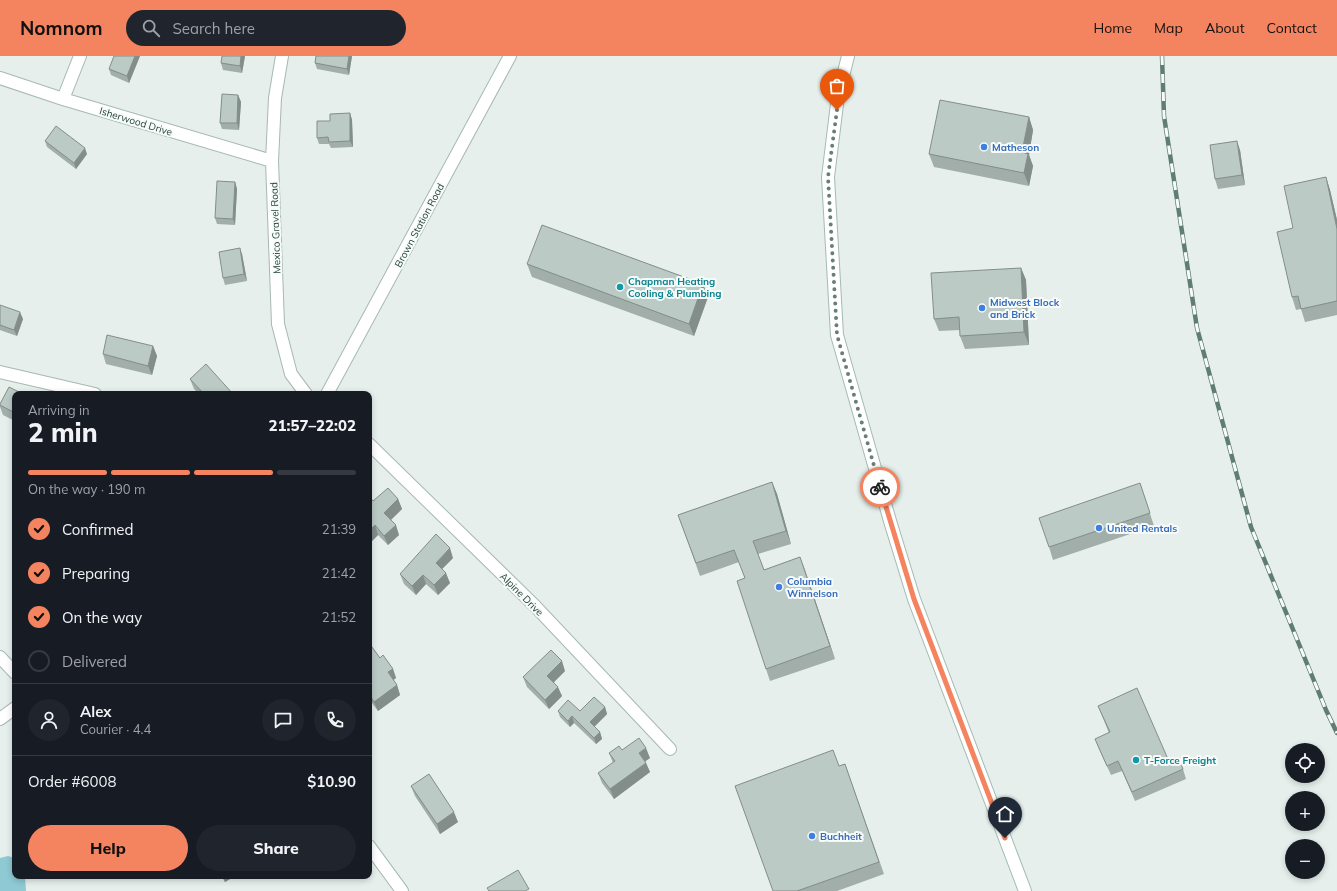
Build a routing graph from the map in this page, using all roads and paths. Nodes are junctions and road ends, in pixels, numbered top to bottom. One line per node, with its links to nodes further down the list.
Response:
1 (80, 56): 6 (street)
2 (282, 56): 7 (street, Mexico Gravel Road)
3 (510, 56): 11 (street, Brown Station Road)
4 (848, 56): 20 (street)
5 (0, 78): 6 (street, Isherwood Drive)
6 (63, 99): 7 (street, Isherwood Drive)
7 (272, 161): 10 (street, Mexico Gravel Road)
8 (0, 372): 9 (street)
9 (82, 391)
10 (304, 391)
11 (329, 391)
12 (372, 447): 17 (street, Alpine Drive)
13 (0, 657): 14 (street)
14 (12, 670)
15 (12, 710): 16 (street)
16 (0, 719)
17 (670, 749)
18 (372, 850): 19 (street)
19 (402, 891)
20 (1025, 891)

